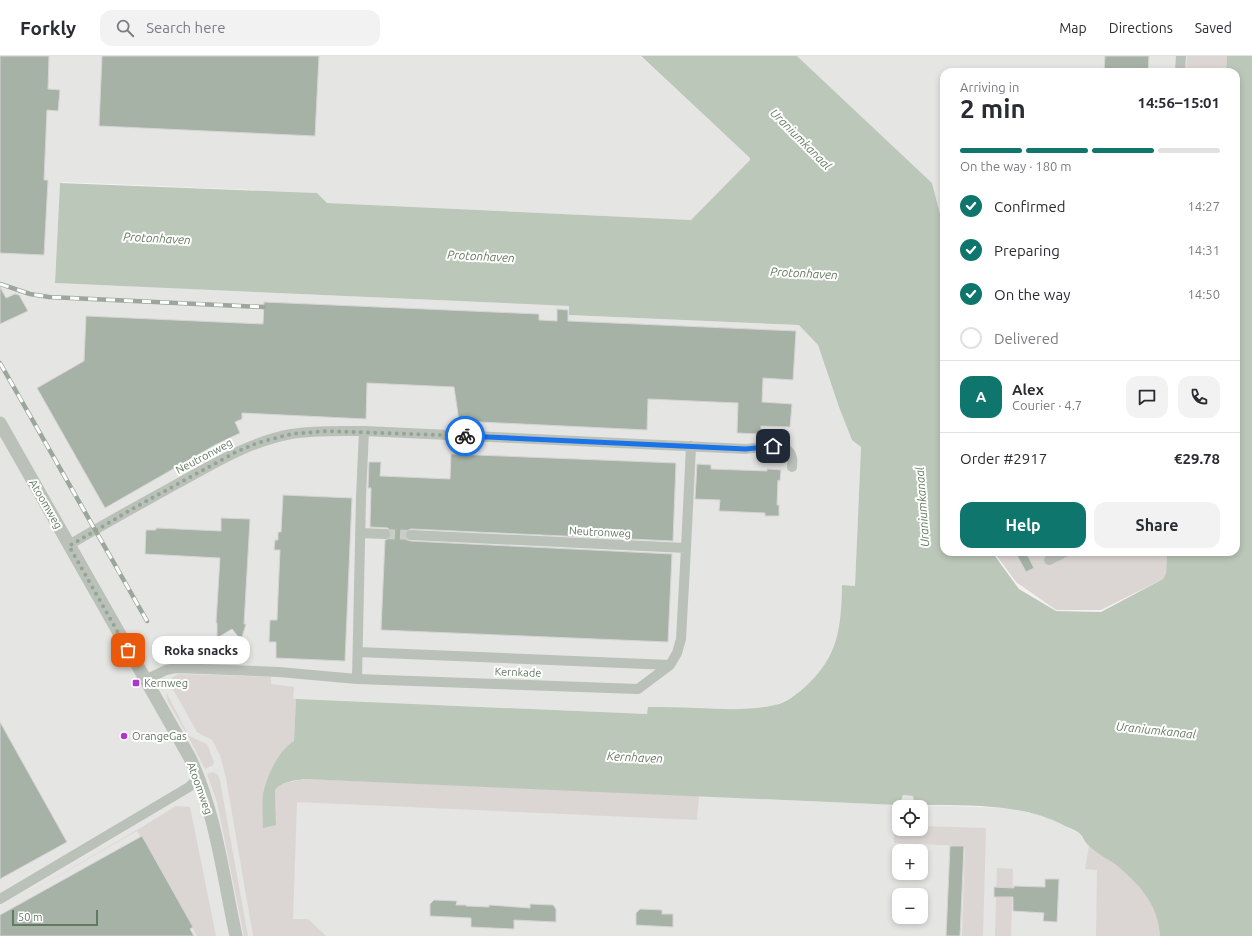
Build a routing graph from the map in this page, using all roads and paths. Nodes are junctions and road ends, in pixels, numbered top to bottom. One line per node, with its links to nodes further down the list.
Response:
1 (1181, 56): 2 (street)
2 (1180, 68)
3 (0, 423): 10 (street, Atoomweg)
4 (364, 431): 5 (street, Neutronweg); 7 (street); 10 (street, Neutronweg)
5 (691, 446): 6 (street, Neutronweg); 11 (street)
6 (792, 467)
7 (360, 533): 8 (street); 14 (street)
8 (385, 534)
9 (411, 535): 11 (street, Neutronweg)
10 (69, 546): 17 (street, Atoomweg)
11 (686, 548): 15 (street, Kernkade)
12 (1057, 556): 13 (street)
13 (1049, 560)
14 (358, 652): 15 (street, Kernkade); 16 (street)
15 (670, 665): 16 (street, Kernkade)
16 (357, 679): 17 (street, Kernkade)
17 (145, 680): 18 (street, Atoomweg)
18 (199, 777): 19 (street); 20 (street, Atoomweg)
19 (0, 899)
20 (236, 936)

